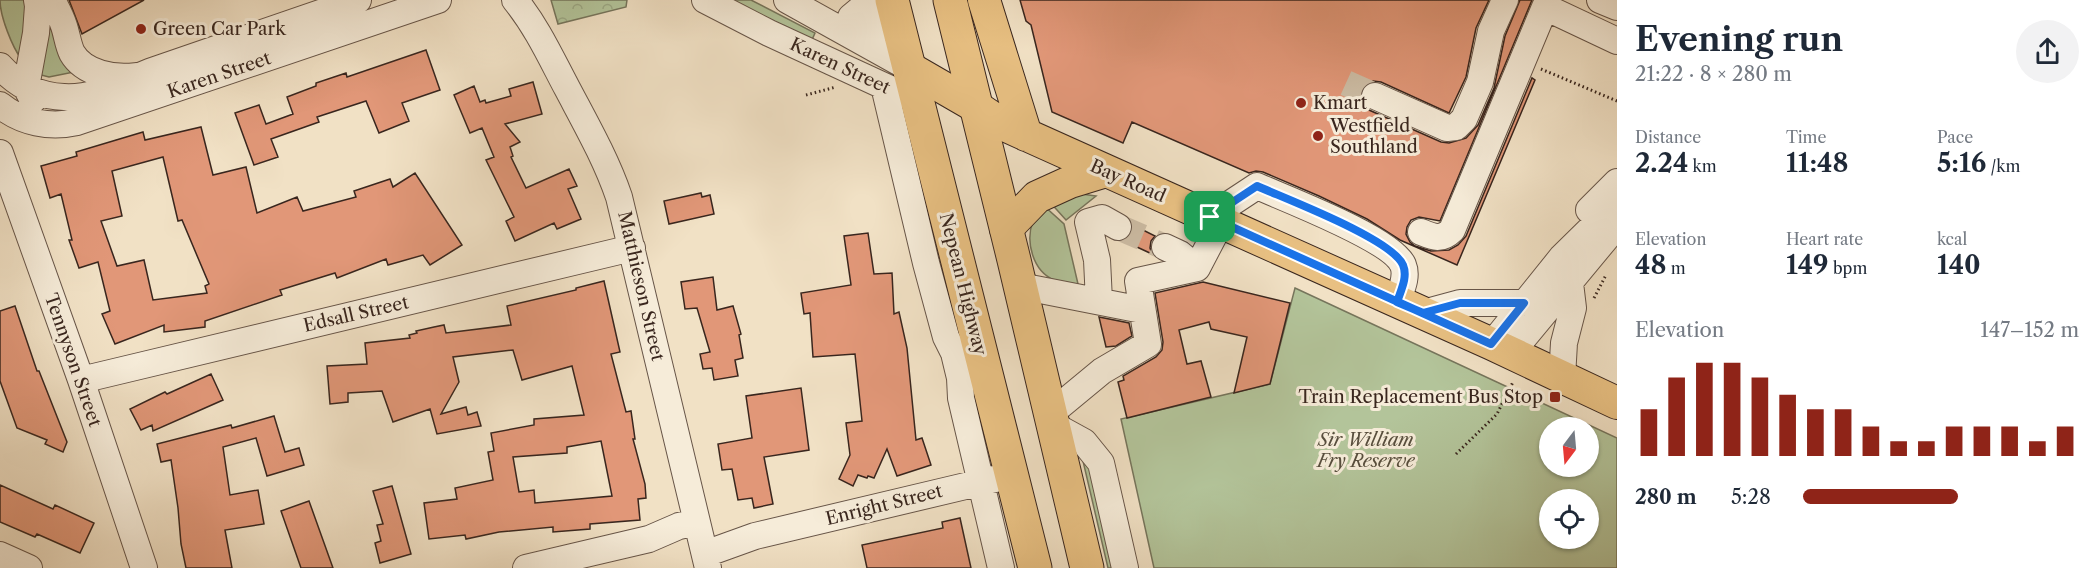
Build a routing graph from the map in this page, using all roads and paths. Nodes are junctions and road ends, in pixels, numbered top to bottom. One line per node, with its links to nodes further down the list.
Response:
1 (358, 0): 20 (street, Karen Street)
2 (438, 0): 29 (street, Karen Street)
3 (515, 0): 15 (street, Matthieson Street)
4 (705, 0): 21 (street, Karen Street)
5 (787, 0): 16 (street, Karen Street)
6 (855, 0): 16 (street)
7 (892, 0): 21 (highway, Nepean Highway)
8 (950, 0): 30 (highway)
9 (984, 0): 30 (main road)
10 (1504, 0): 24 (street)
11 (1600, 0): 14 (street)
12 (45, 5): 20 (street); 22 (street)
13 (1556, 7): 17 (street); 19 (street)
14 (1617, 7)
15 (530, 10): 41 (street, Matthieson Street)
16 (815, 15): 21 (street, Karen Street)
17 (1614, 34)
18 (0, 66): 22 (street)
19 (1527, 72): 27 (path); 39 (street)
20 (142, 74): 22 (street, Karen Street)
21 (897, 77): 26 (highway, Nepean Highway); 30 (main road, Bay Road); 50 (street)
22 (26, 87): 29 (street)
23 (836, 87): 25 (path)
24 (1378, 90)
25 (806, 95)
26 (919, 101): 30 (main road); 50 (highway, Nepean Highway)
27 (1617, 101)
28 (0, 105): 29 (street, Karen Street)
29 (87, 120)
30 (995, 121): 32 (main road, Bay Road); 37 (highway)
31 (0, 153): 53 (street, Tennyson Street)
32 (1106, 171): 35 (main road, Bay Road); 37 (main road)
33 (1617, 182): 42 (street)
34 (1617, 203): 42 (street)
35 (1215, 220): 43 (street); 48 (main road, Bay Road); 48 (street)
36 (1118, 226): 46 (street)
37 (1006, 228): 45 (highway)
38 (1613, 234): 44 (street)
39 (1418, 238)
40 (1165, 247): 43 (street)
41 (632, 249): 53 (street, Edsall Street); 59 (street, Matthieson Street)
42 (1562, 257): 47 (street)
43 (1197, 268): 49 (street)
44 (1570, 283): 51 (street); 52 (street)
45 (1020, 286): 46 (street); 55 (highway)
46 (1100, 301): 49 (street)
47 (1524, 303): 48 (street); 51 (street)
48 (1410, 307): 51 (main road, Bay Road)
49 (1142, 310): 55 (street)
50 (966, 351): 57 (highway, Nepean Highway); 58 (street)
51 (1506, 359): 52 (main road, Bay Road); 56 (path)
52 (1562, 377): 54 (main road, Bay Road)
53 (81, 380): 62 (street, Tennyson Street)
54 (1617, 403)
55 (1052, 419): 66 (highway); 67 (street)
56 (1456, 454)
57 (1013, 475): 58 (street, Enright Street); 65 (highway, Nepean Highway)
58 (980, 482): 59 (street, Enright Street); 64 (street)
59 (702, 544): 63 (street, Enright Street)
60 (0, 555): 61 (street)
61 (29, 568)
62 (144, 568)
63 (526, 568)
64 (1001, 568)
65 (1035, 568)
66 (1087, 568)
67 (1125, 568)

